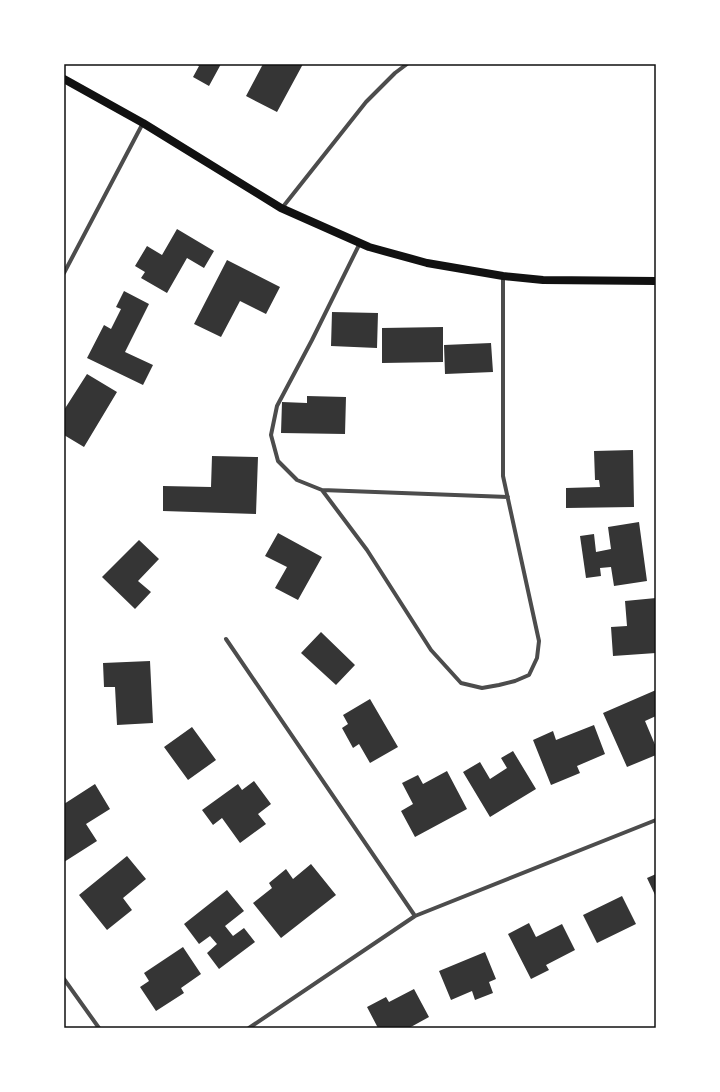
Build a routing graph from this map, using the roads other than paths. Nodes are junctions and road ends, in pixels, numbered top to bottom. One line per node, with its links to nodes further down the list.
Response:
1 (407, 64): 4 (street)
2 (64, 79): 3 (main road)
3 (143, 123): 4 (main road); 6 (street)
4 (281, 208): 5 (main road)
5 (360, 243): 7 (main road); 9 (street)
6 (64, 273)
7 (503, 276): 8 (main road); 10 (street)
8 (656, 281)
9 (322, 490): 10 (street); 10 (street)
10 (508, 497)
11 (226, 640): 13 (street)
12 (656, 820): 13 (street)
13 (415, 916): 16 (street)
14 (64, 979): 15 (street)
15 (99, 1028)
16 (249, 1028)

